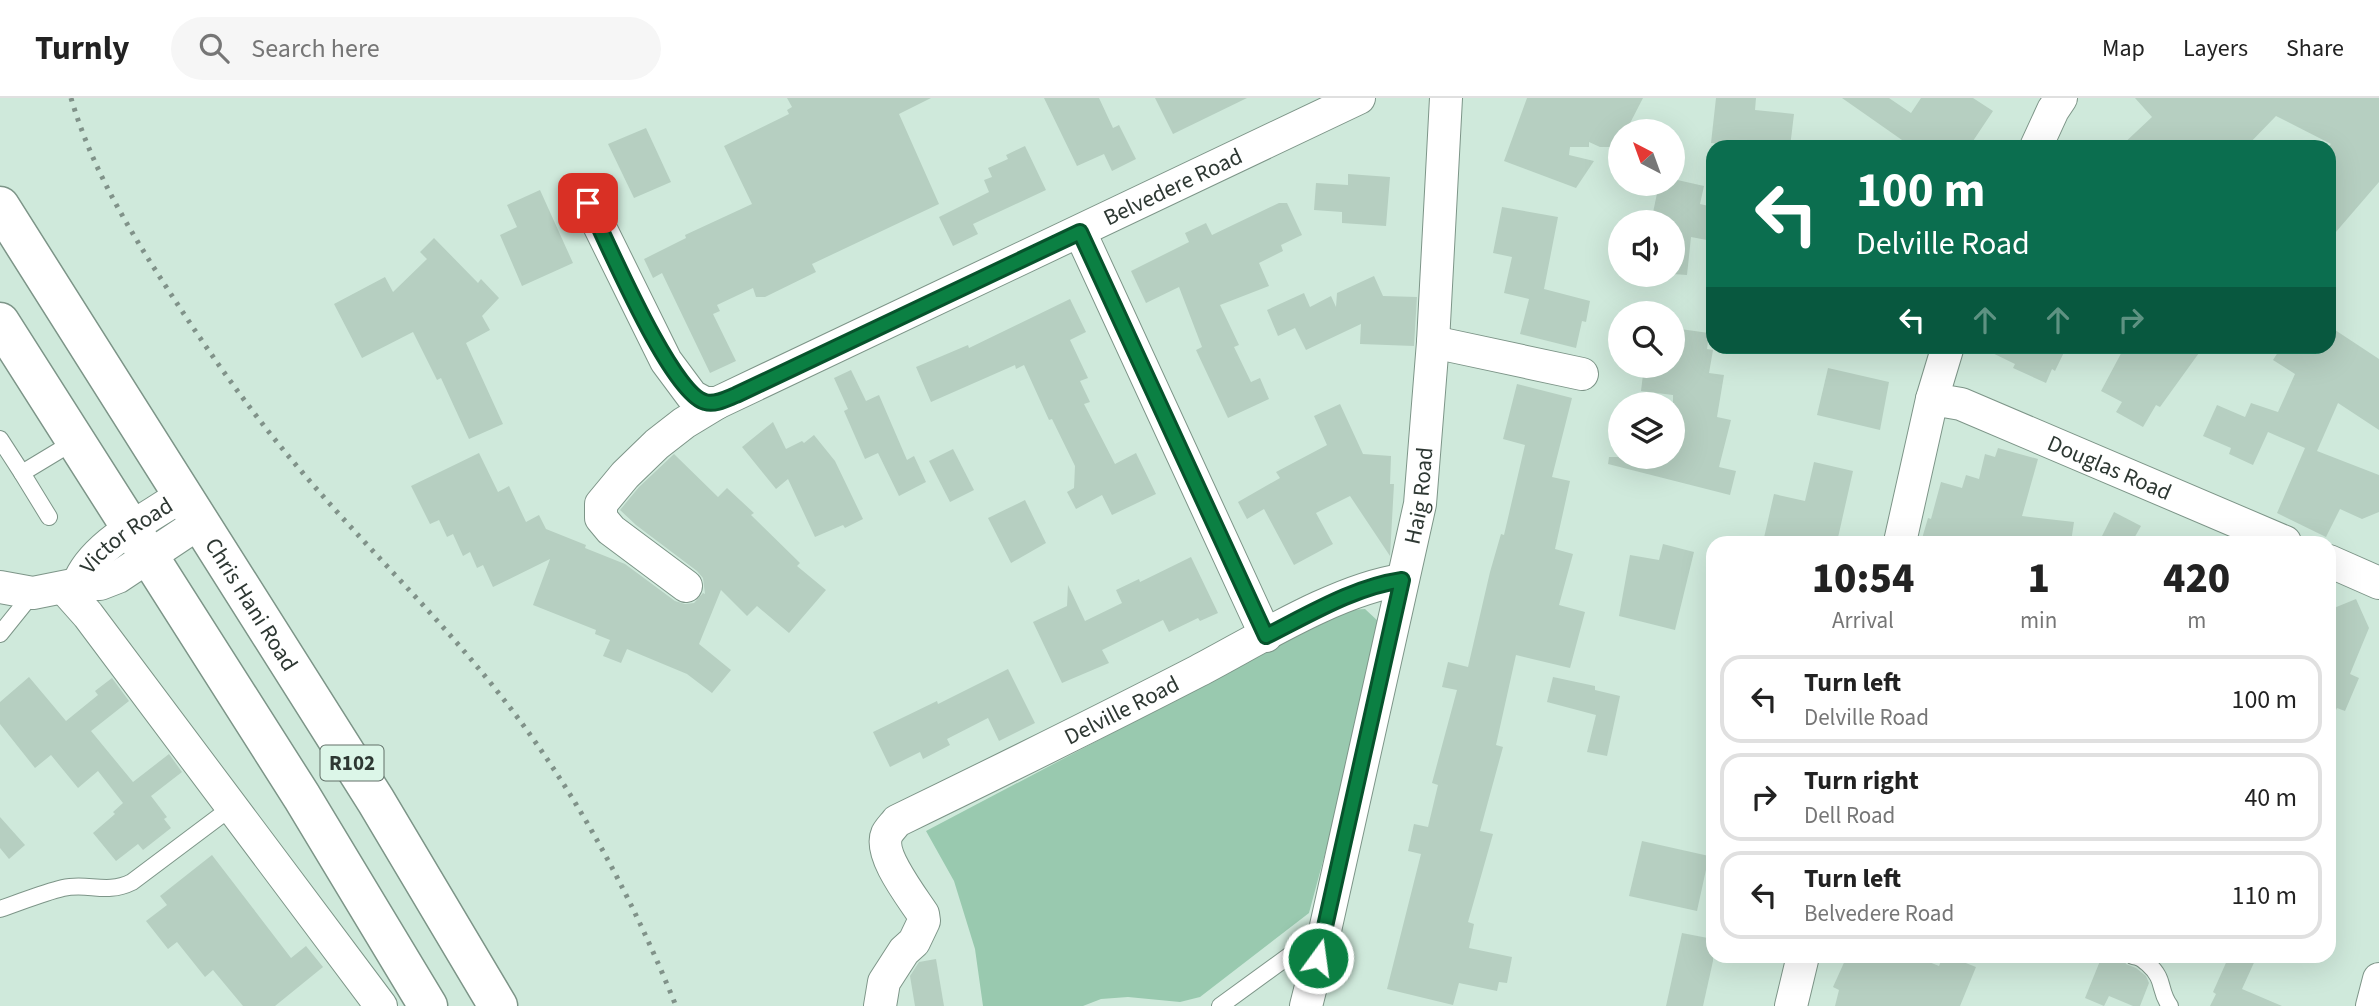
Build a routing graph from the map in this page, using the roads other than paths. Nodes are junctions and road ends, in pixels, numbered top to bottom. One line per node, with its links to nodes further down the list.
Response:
1 (1359, 98): 7 (street, Belvedere Road)
2 (1446, 98): 9 (street, Haig Road)
3 (2061, 98): 4 (street)
4 (2039, 140)
5 (588, 203): 13 (street)
6 (0, 206): 17 (main road, Chris Hani Road / R102)
7 (1080, 232): 13 (street, Belvedere Road); 29 (street)
8 (0, 322): 15 (main road, R102)
9 (1433, 342): 11 (street); 23 (street, Haig Road)
10 (1946, 354): 12 (street)
11 (1582, 374)
12 (1932, 398): 19 (street); 20 (street, Douglas Road)
13 (717, 403): 26 (street, Belvedere Road)
14 (0, 439): 16 (lane)
15 (75, 441): 16 (lane); 21 (main road, R102)
16 (22, 473): 18 (lane)
17 (191, 509): 21 (street, Victor Road); 38 (main road, Chris Hani Road / R102)
18 (49, 517)
19 (1901, 536)
20 (2271, 536)
21 (140, 543): 25 (street, Victor Road); 37 (main road, R102)
22 (2336, 564): 24 (street)
23 (1402, 580): 29 (street, Delville Road); 32 (street, Haig Road)
24 (2379, 583)
25 (71, 586): 27 (street, Victor Road); 30 (street)
26 (686, 586)
27 (11, 593): 28 (lane)
28 (0, 634)
29 (1266, 636): 39 (street, Delville Road)
30 (232, 807): 31 (lane); 36 (street)
31 (0, 909)
32 (1324, 934): 40 (lane); 41 (street, Haig Road)
33 (1801, 963): 42 (street)
34 (2147, 963): 43 (lane)
35 (2379, 979): 44 (street)
36 (381, 1006)
37 (428, 1006)
38 (498, 1006)
39 (880, 1006)
40 (1220, 1006)
41 (1306, 1006)
42 (1791, 1006)
43 (2170, 1006)
44 (2372, 1006)

